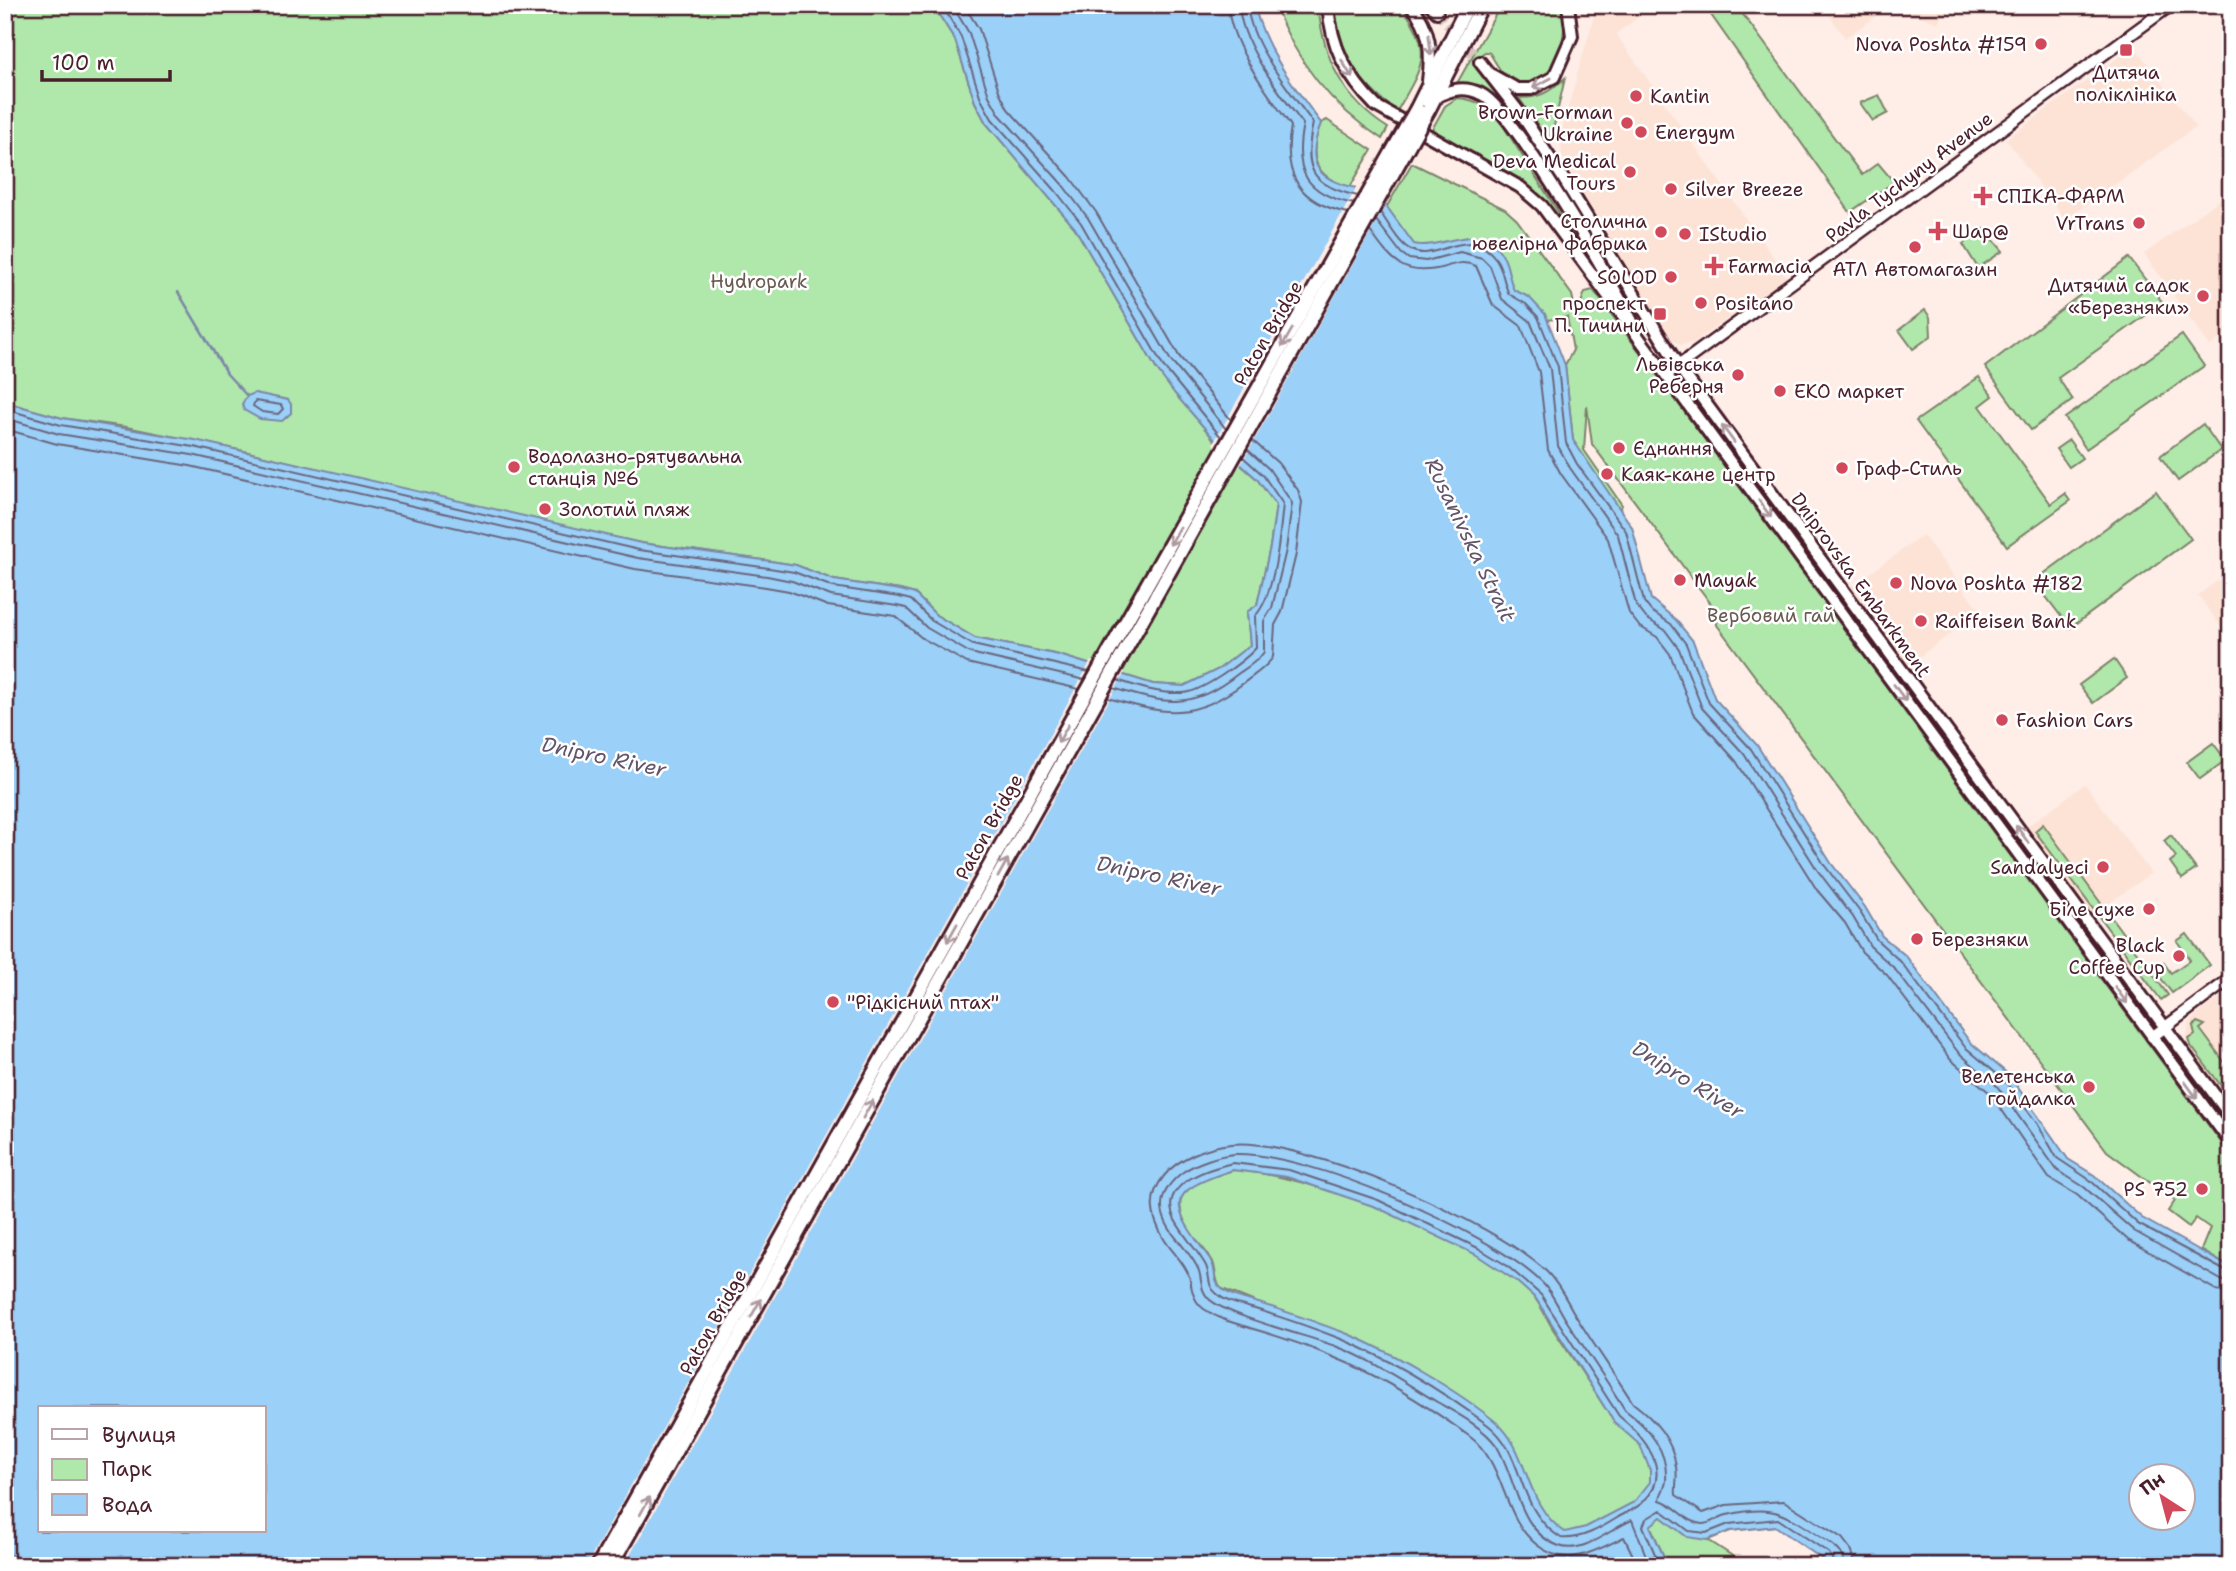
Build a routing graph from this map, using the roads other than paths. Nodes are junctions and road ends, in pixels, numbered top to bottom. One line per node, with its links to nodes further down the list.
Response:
1 (1328, 5): 10 (main road, Dniprovska Embarkment, one-way to 10)
2 (1412, 5): 8 (main road, one-way to 8)
3 (1568, 5): 7 (main road, one-way to 7)
4 (2171, 5): 11 (street, Pavla Tychyny Avenue)
5 (1478, 7): 8 (highway)
6 (1480, 62): 7 (main road, Dniprovska Embarkment)
7 (1489, 74): 11 (main road, Dniprovska Embarkment)
8 (1431, 94): 9 (highway); 10 (main road, Dniprovska Embarkment)
9 (1423, 108): 18 (highway, Paton Bridge, one-way to 18, bridge); 19 (highway, Paton Bridge, one-way to 9, bridge)
10 (1643, 343): 12 (main road, Dniprovska Embarkment)
11 (1679, 367): 12 (street, Pavla Tychyny Avenue); 14 (main road, Dniprovska Embarkment, one-way to 11)
12 (1666, 376): 15 (main road, Dniprovska Embarkment, one-way to 15)
13 (2231, 978): 14 (street)
14 (2164, 1027): 15 (street); 16 (main road, Dniprovska Embarkment)
15 (2152, 1037): 17 (main road, Dniprovska Embarkment, one-way to 17)
16 (2231, 1117)
17 (2231, 1143)
18 (598, 1566)
19 (611, 1566)

